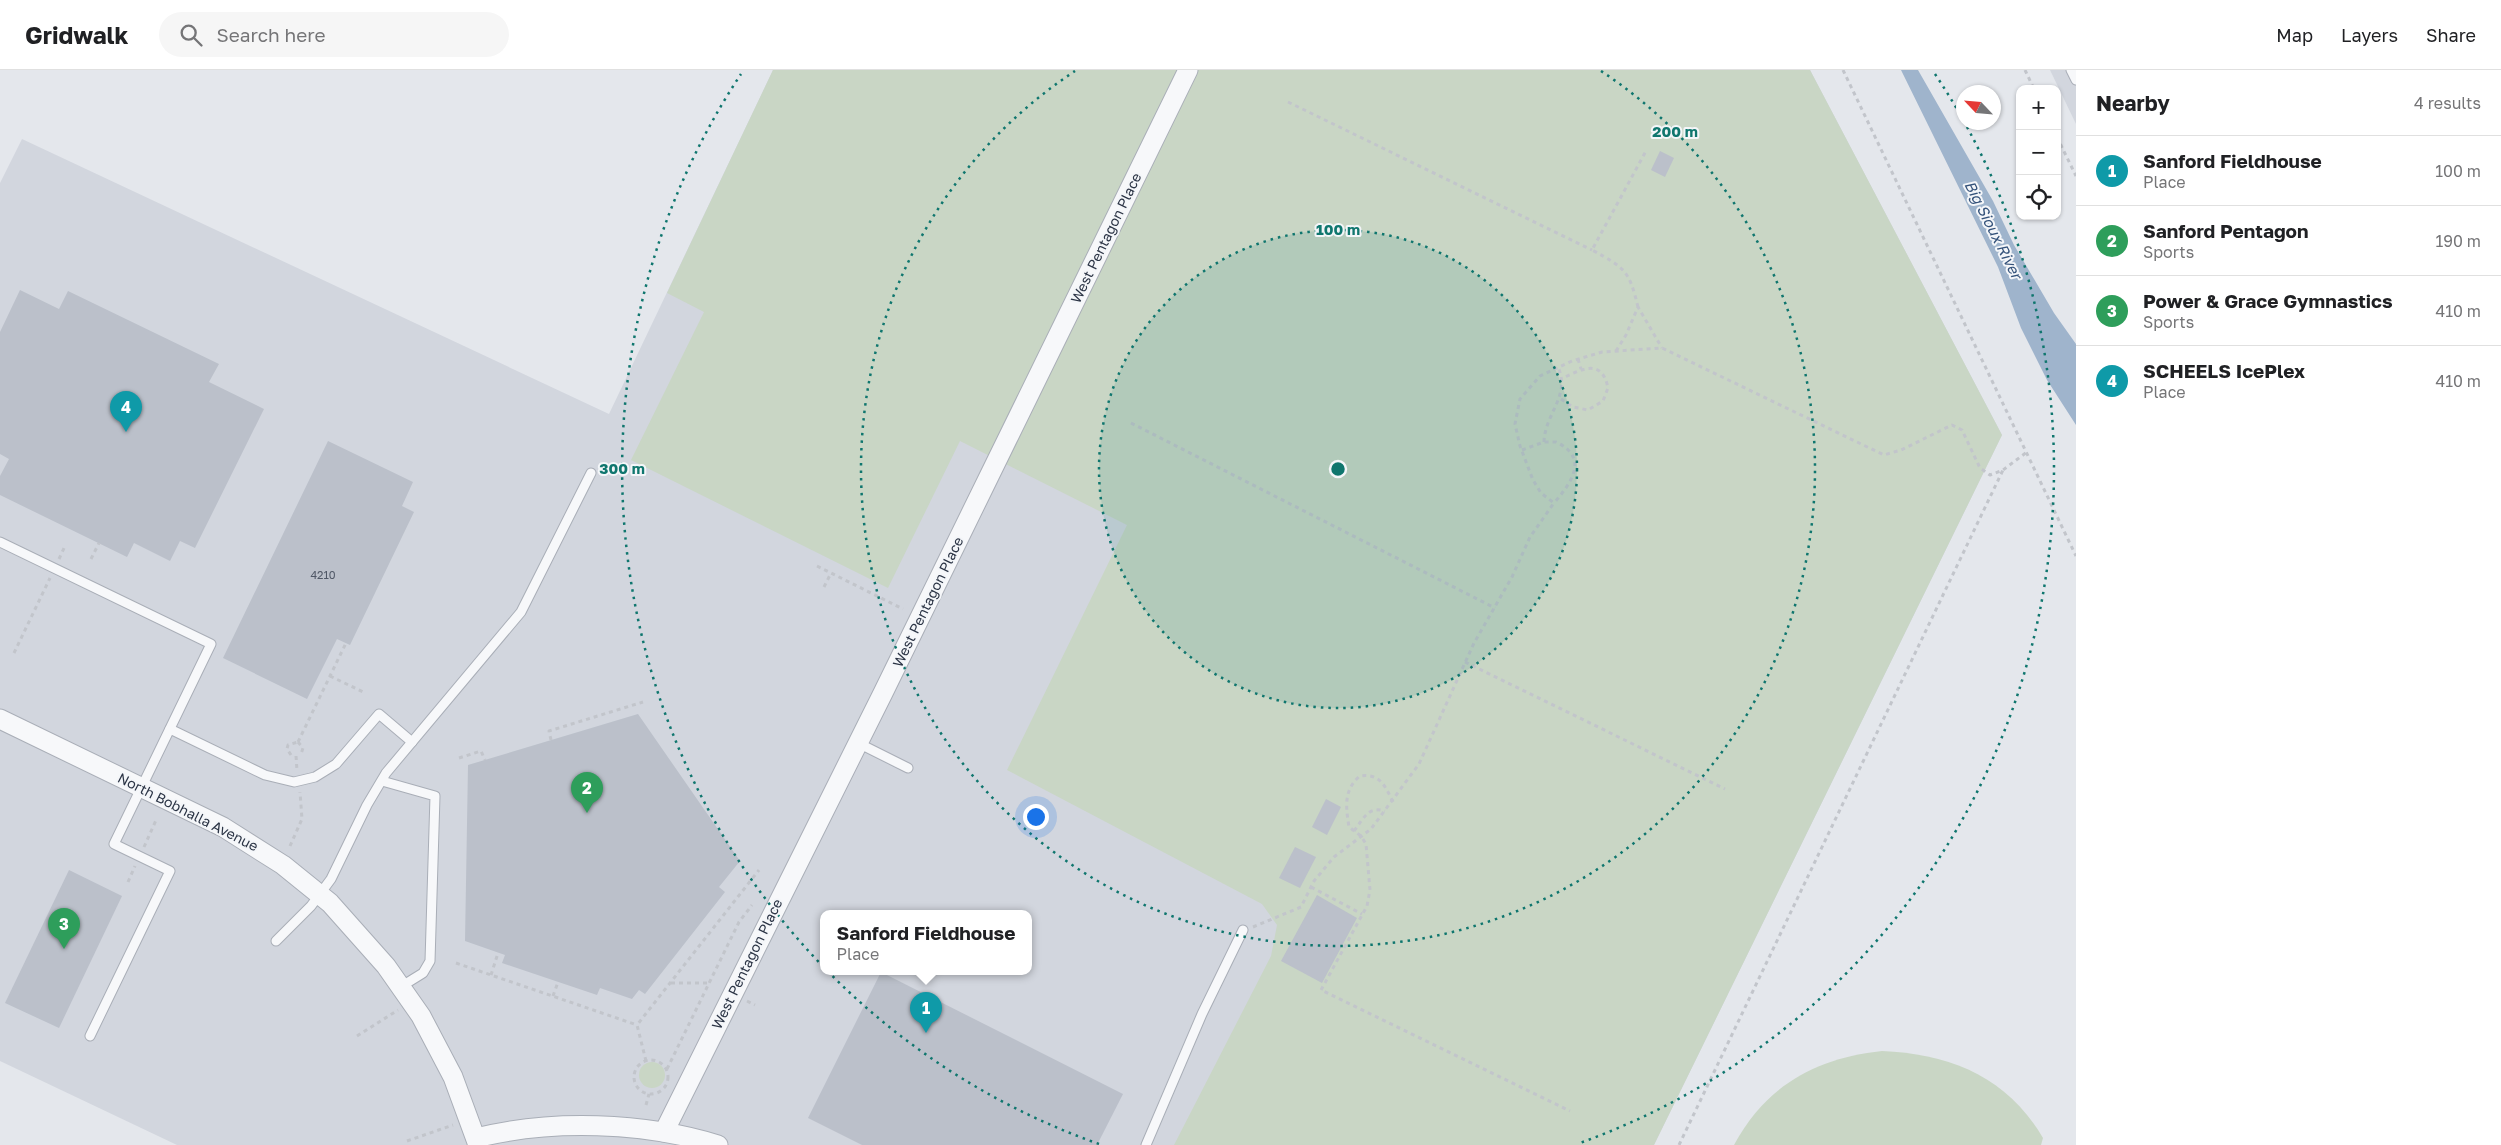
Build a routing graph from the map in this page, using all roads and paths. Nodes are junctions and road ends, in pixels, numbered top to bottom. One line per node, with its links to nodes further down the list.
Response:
1 (1188, 70): 49 (street, West Pentagon Place)
2 (1843, 70): 23 (path)
3 (2025, 70): 6 (path)
4 (2071, 70): 5 (lane)
5 (2076, 80)
6 (2032, 85)
7 (1288, 102): 11 (path)
8 (2061, 145): 10 (path)
9 (1646, 151): 11 (path)
10 (2076, 176)
11 (1592, 250): 12 (path)
12 (1638, 308): 13 (path); 14 (path)
13 (1662, 348): 14 (path); 24 (path)
14 (1616, 351): 15 (path)
15 (1578, 359): 16 (path); 17 (path)
16 (1558, 368): 18 (path); 22 (path)
17 (1581, 369): 18 (path); 19 (path)
18 (1563, 378): 19 (path)
19 (1560, 399): 21 (path)
20 (1131, 423): 36 (path)
21 (1544, 442): 22 (path); 26 (path)
22 (1522, 450): 26 (path)
23 (2027, 452): 24 (path); 30 (path)
24 (2003, 470): 97 (path)
25 (591, 472): 48 (lane)
26 (1554, 503): 36 (path)
27 (0, 542): 33 (lane)
28 (99, 543): 31 (path)
29 (65, 546): 33 (path)
30 (2076, 556)
31 (91, 559)
32 (817, 566): 34 (path)
33 (54, 568): 39 (path); 45 (lane)
34 (831, 573): 35 (path); 37 (path)
35 (824, 587)
36 (1495, 608): 40 (path)
37 (903, 609)
38 (346, 643): 41 (path)
39 (14, 653)
40 (1465, 662): 59 (path); 60 (path)
41 (330, 676): 42 (path); 47 (path)
42 (364, 692)
43 (643, 702): 46 (path)
44 (0, 719): 58 (street, North Bobhalla Avenue)
45 (170, 729): 56 (lane); 58 (lane)
46 (551, 740)
47 (298, 742): 50 (path); 51 (path)
48 (412, 742): 56 (lane); 57 (lane)
49 (858, 743): 55 (lane); 92 (street, West Pentagon Place)
50 (301, 754)
51 (290, 755)
52 (296, 756): 56 (path)
53 (460, 758): 54 (path)
54 (485, 760)
55 (908, 768)
56 (298, 781): 64 (path)
57 (382, 781): 67 (lane); 78 (lane)
58 (142, 788): 67 (street, North Bobhalla Avenue); 84 (lane)
59 (1725, 789)
60 (1393, 802): 61 (path); 62 (path)
61 (1386, 811): 62 (path); 63 (path)
62 (1354, 831): 63 (path)
63 (1361, 836): 66 (path); 69 (path)
64 (290, 846)
65 (759, 870): 76 (path)
66 (1311, 886): 69 (path); 70 (path)
67 (320, 895): 71 (lane); 78 (street, North Bobhalla Avenue)
68 (752, 905): 77 (path)
69 (1362, 914): 90 (path)
70 (1243, 930): 96 (lane)
71 (276, 941)
72 (498, 953): 74 (path)
73 (456, 963): 74 (path)
74 (491, 975): 79 (path)
75 (558, 982): 79 (path)
76 (670, 983): 77 (path); 83 (path)
77 (710, 983): 87 (path)
78 (402, 986): 94 (street, North Bobhalla Avenue)
79 (553, 996): 83 (path)
80 (746, 1000): 81 (path)
81 (756, 1005)
82 (400, 1008): 85 (path)
83 (637, 1025): 86 (path)
84 (90, 1036)
85 (357, 1036)
86 (646, 1061): 87 (path); 88 (path)
87 (666, 1069): 88 (path)
88 (649, 1094): 89 (path)
89 (646, 1105)
90 (1570, 1111)
91 (456, 1124): 93 (path)
92 (666, 1137): 94 (street); 95 (street)
93 (408, 1141)
94 (477, 1142)
95 (718, 1145)
96 (1146, 1145)
97 (1679, 1145)

